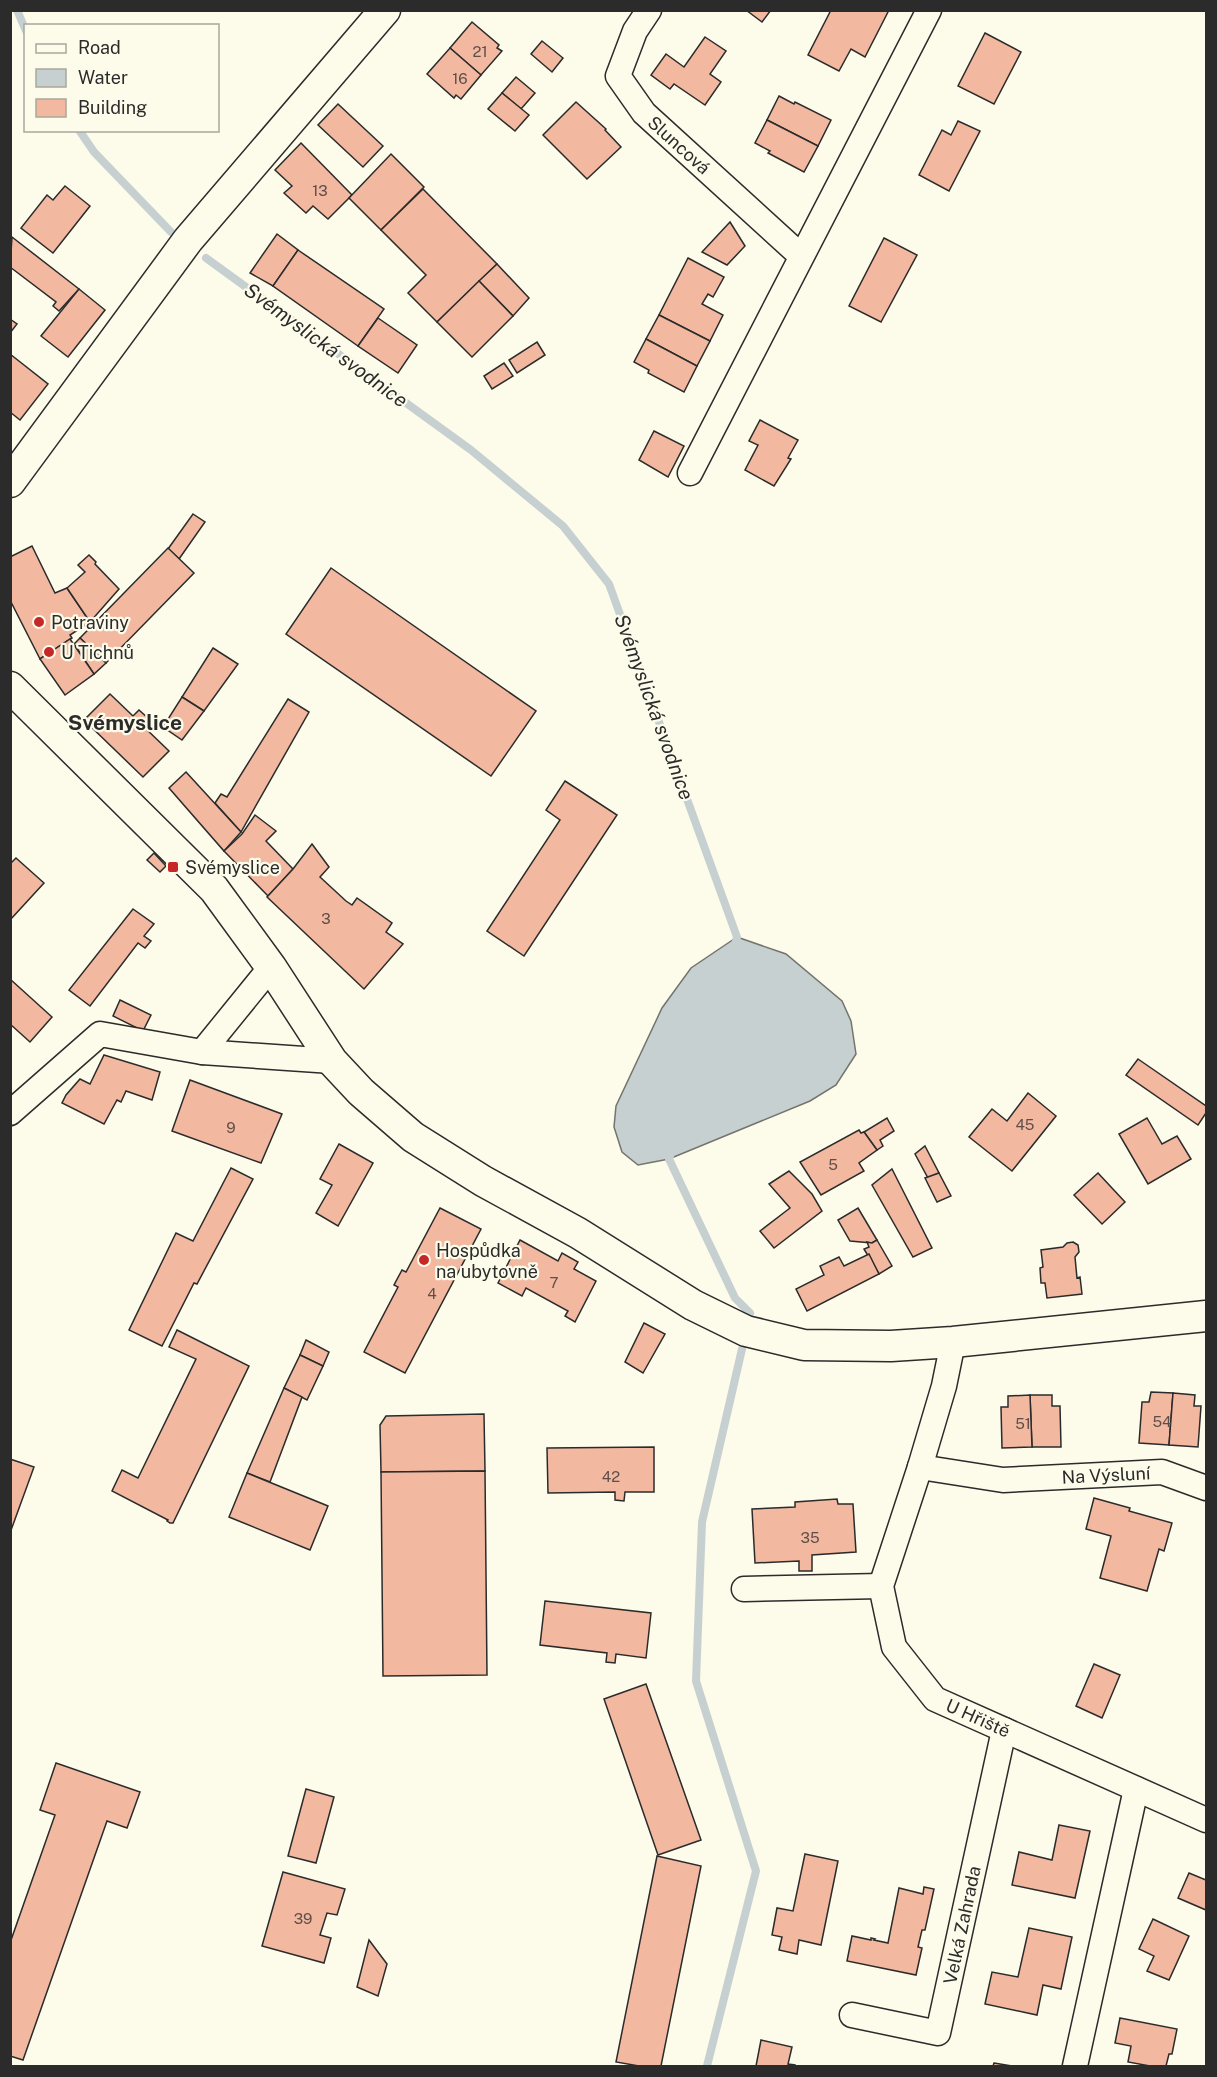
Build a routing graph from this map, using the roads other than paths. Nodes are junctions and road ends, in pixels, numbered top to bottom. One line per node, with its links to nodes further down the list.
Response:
1 (385, 10): 6 (street)
2 (650, 10): 4 (street, Sluncová)
3 (929, 10): 4 (street)
4 (801, 256): 5 (street)
5 (690, 473)
6 (10, 482)
7 (10, 687): 8 (street)
8 (271, 967): 9 (street); 10 (street)
9 (202, 1052): 10 (street); 11 (street)
10 (333, 1061): 13 (street)
11 (10, 1113)
12 (1206, 1316): 13 (street)
13 (953, 1342): 14 (street)
14 (920, 1467): 15 (street, Na Výsluní); 16 (street)
15 (1206, 1488)
16 (881, 1586): 17 (street); 18 (street, U Hřiště)
17 (744, 1589)
18 (1004, 1730): 19 (street, U Hřiště); 21 (street, Velká Zahrada)
19 (1136, 1789): 20 (street, U Hřiště); 22 (street)
20 (1206, 1820)
21 (852, 2014)
22 (1075, 2067)

